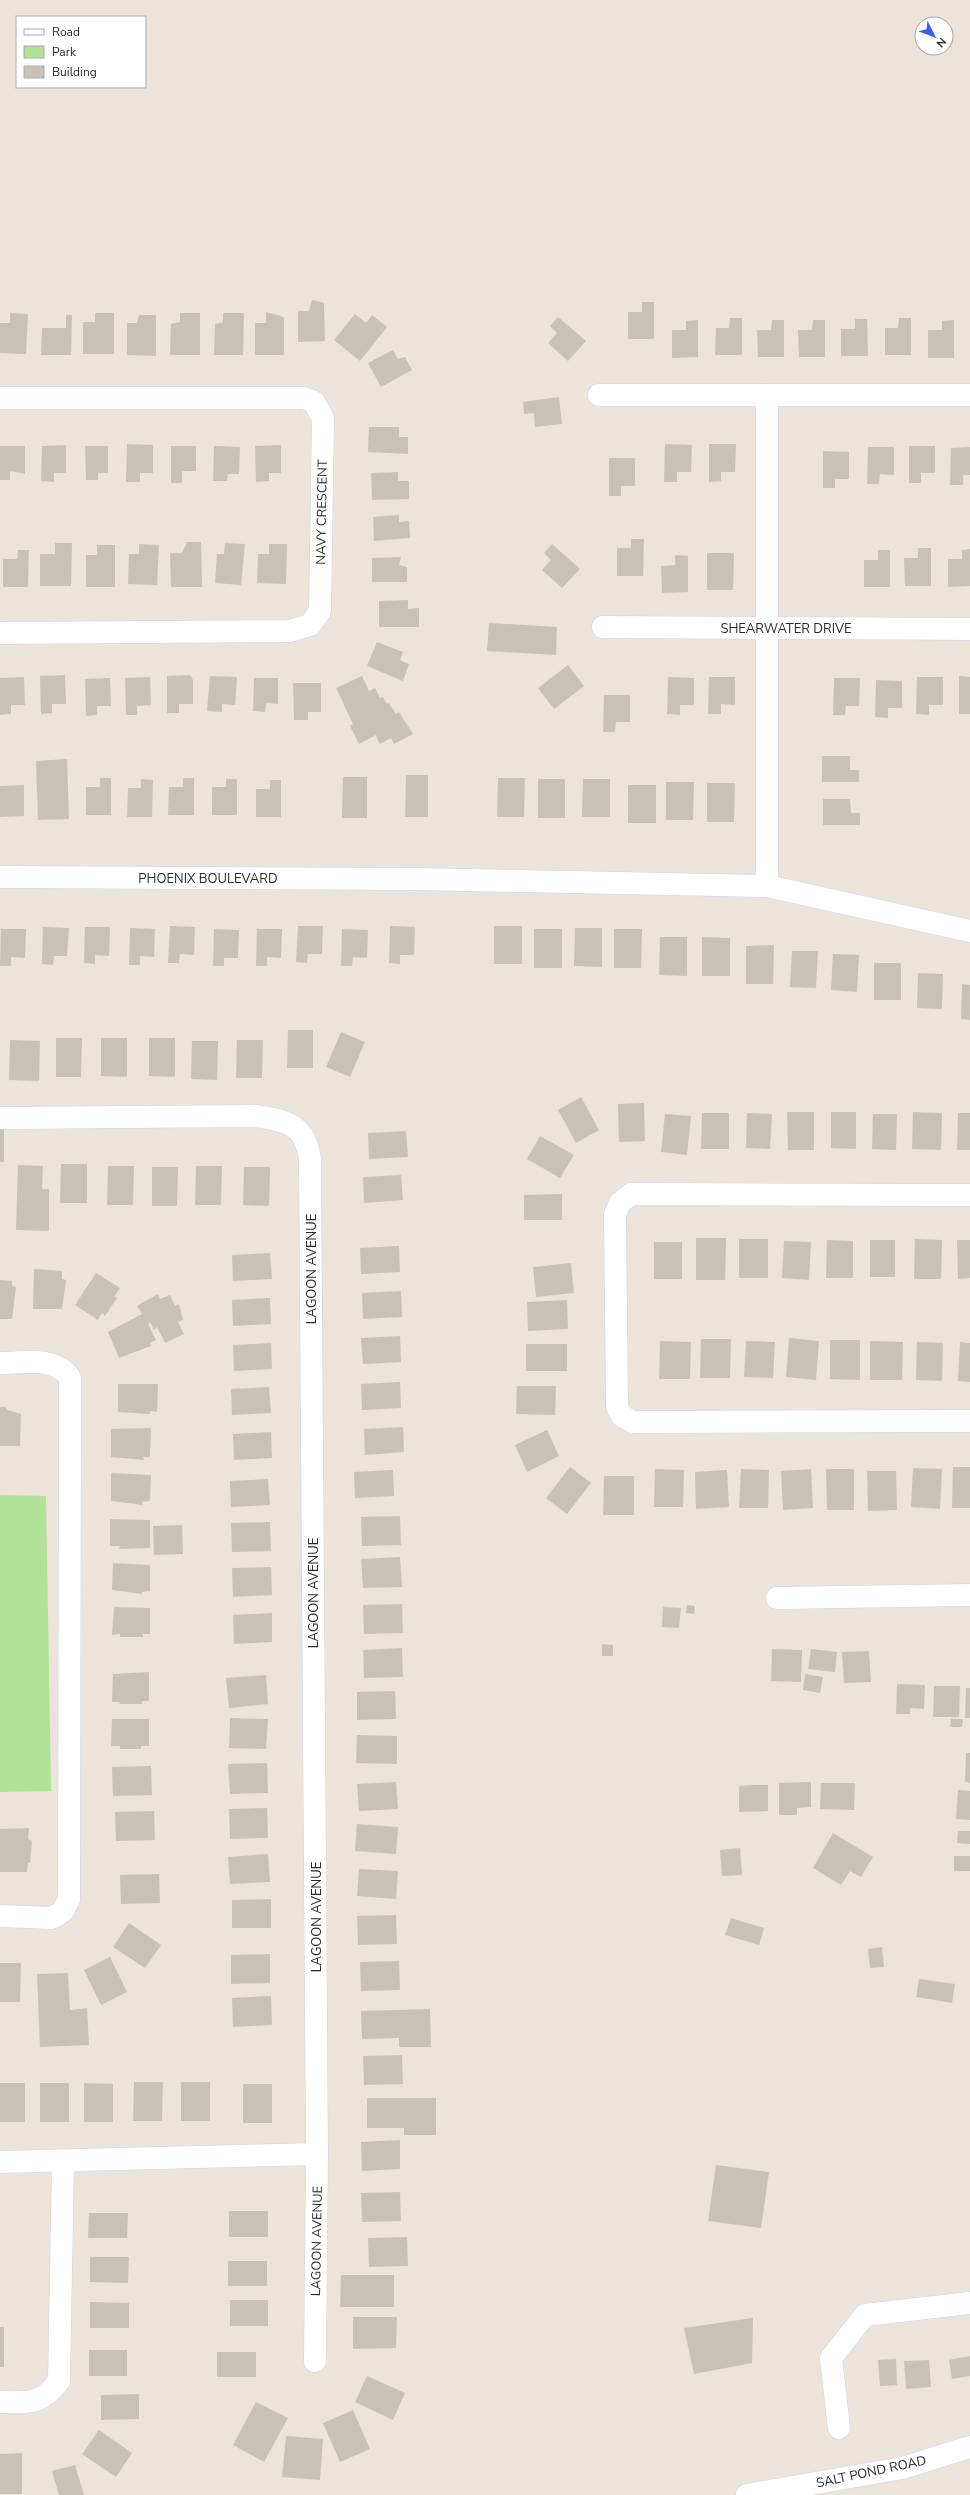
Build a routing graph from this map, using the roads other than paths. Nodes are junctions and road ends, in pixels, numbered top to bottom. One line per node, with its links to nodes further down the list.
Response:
1 (599, 395): 2 (street)
2 (767, 395): 3 (street); 6 (street)
3 (970, 395)
4 (0, 398): 8 (street, NAVY CRESCENT)
5 (603, 626): 6 (street, SHEARWATER DRIVE)
6 (768, 627): 7 (street, SHEARWATER DRIVE); 10 (street)
7 (970, 629)
8 (0, 633)
9 (0, 877): 10 (street, PHOENIX BOULEVARD)
10 (767, 886): 11 (street, PHOENIX BOULEVARD)
11 (970, 931)
12 (0, 1118): 19 (street, LAGOON AVENUE)
13 (970, 1195): 15 (street)
14 (0, 1363): 18 (street)
15 (970, 1421)
16 (970, 1595): 17 (street)
17 (777, 1598)
18 (0, 1916)
19 (317, 2154): 21 (street); 23 (street, LAGOON AVENUE)
20 (0, 2162): 21 (street)
21 (63, 2162): 24 (street)
22 (970, 2303): 25 (street)
23 (315, 2361)
24 (0, 2402)
25 (839, 2428)
26 (970, 2447): 27 (street, SALT POND ROAD)
27 (747, 2495)

